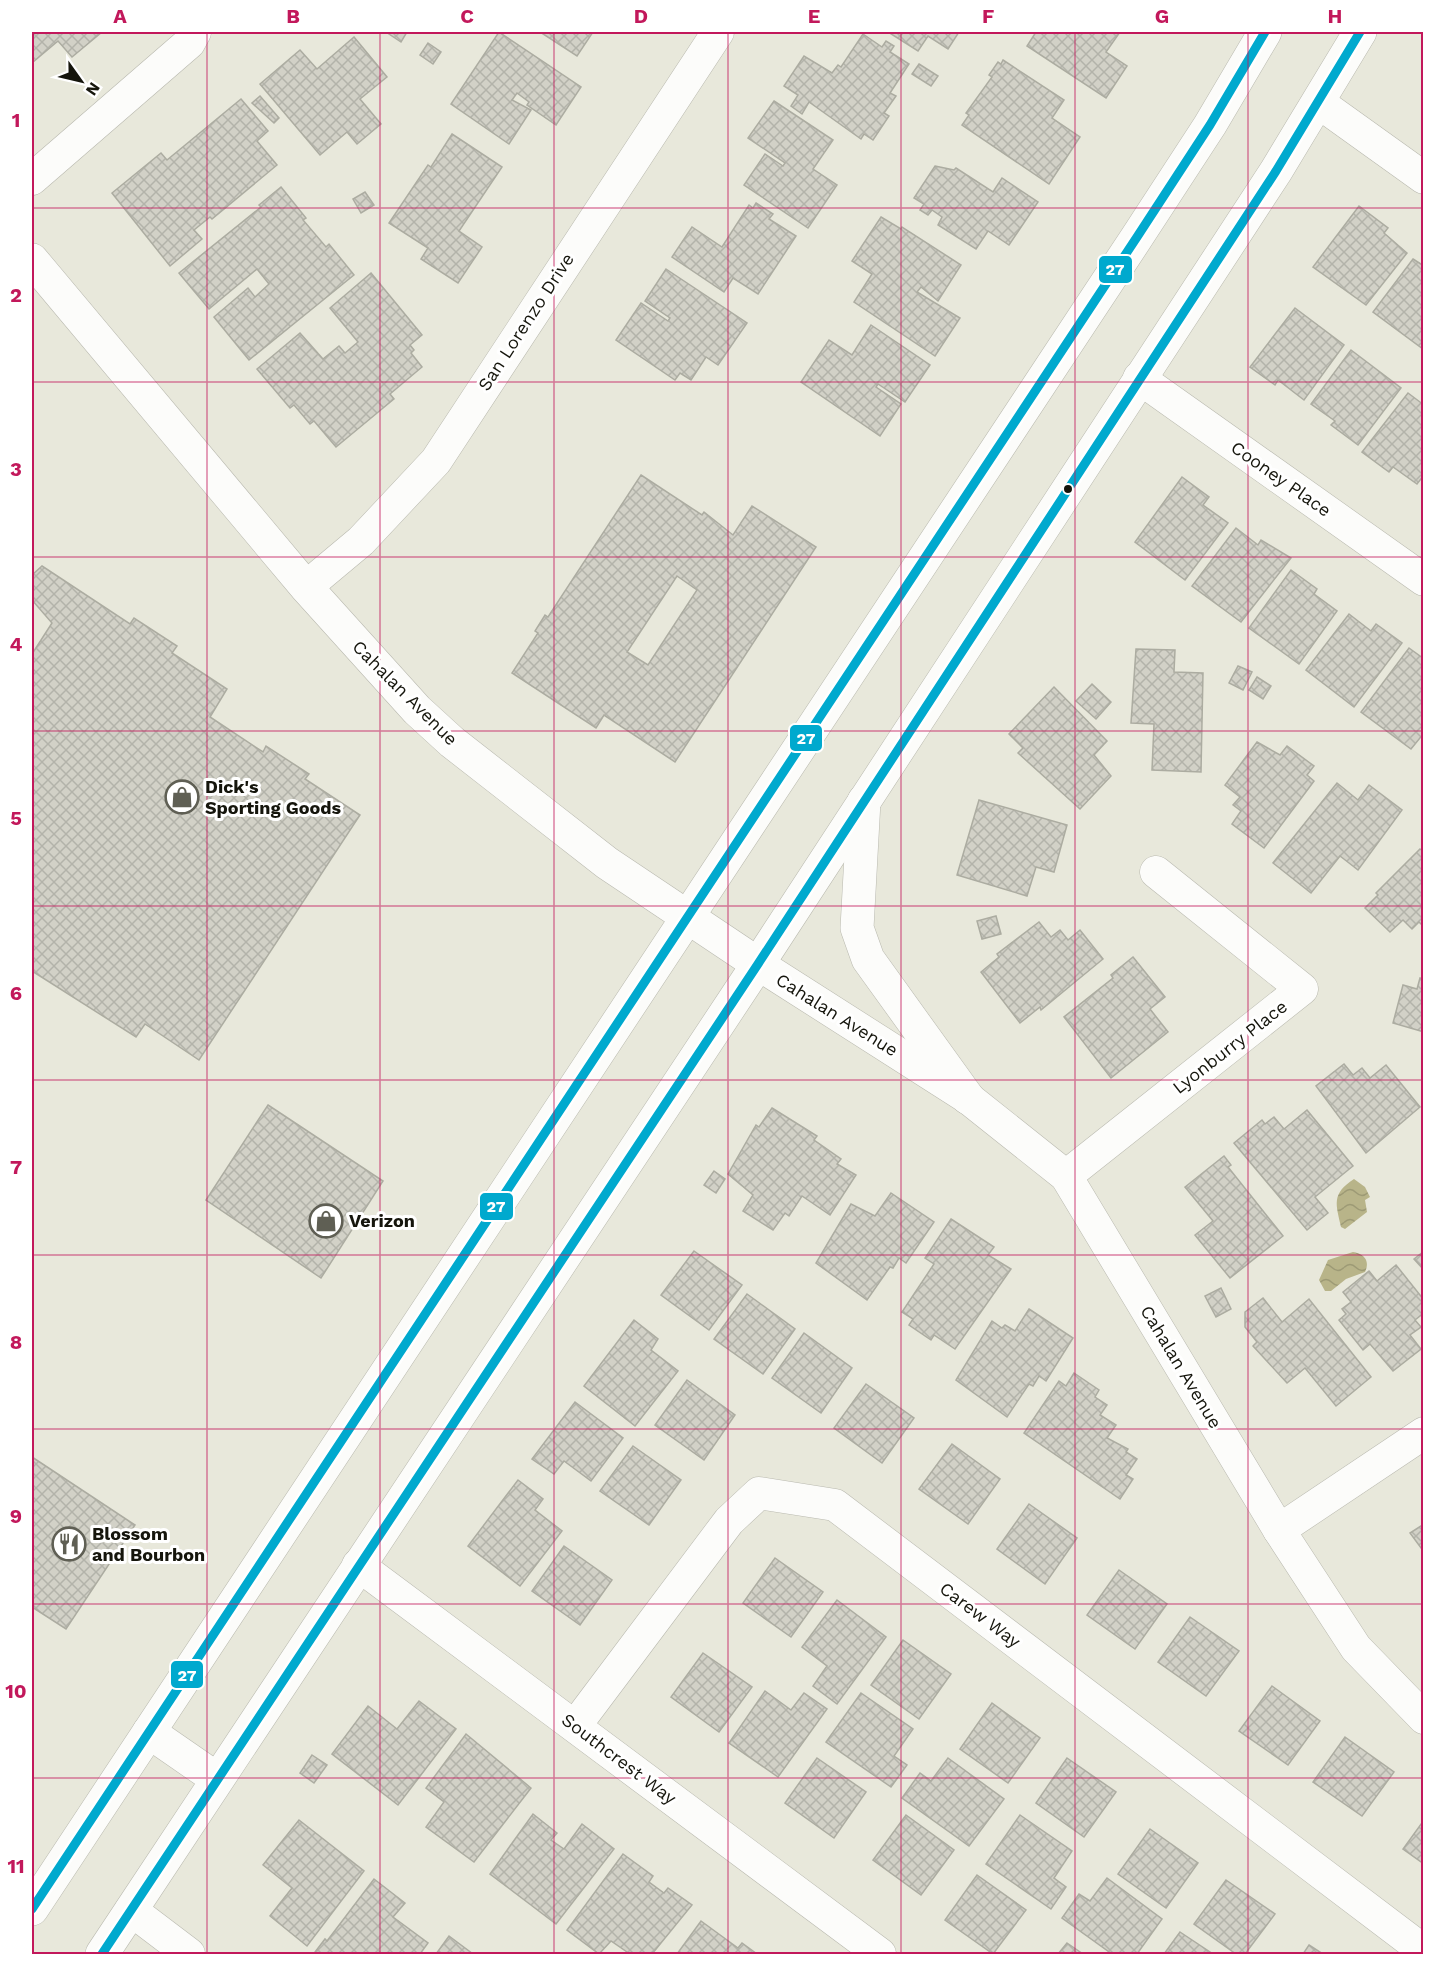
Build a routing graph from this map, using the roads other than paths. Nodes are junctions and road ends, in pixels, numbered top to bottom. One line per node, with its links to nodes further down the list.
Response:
1 (195, 32): 7 (street)
2 (718, 32): 11 (street, San Lorenzo Drive)
3 (1265, 32): 14 (main road)
4 (1360, 32): 5 (main road)
5 (1318, 102): 6 (street); 9 (main road)
6 (1424, 178)
7 (32, 179)
8 (32, 260): 11 (main road, Cahalan Avenue)
9 (1139, 378): 10 (street, Cooney Place); 12 (main road)
10 (1424, 580)
11 (306, 587): 14 (main road, Cahalan Avenue)
12 (864, 798): 15 (main road); 16 (main road)
13 (1156, 872): 17 (street, Lyonburry Place)
14 (688, 917): 15 (main road, Cahalan Avenue); 23 (main road)
15 (758, 964): 16 (street, Cahalan Avenue); 20 (main road)
16 (968, 1098): 17 (street, Cahalan Avenue)
17 (1066, 1176): 19 (street, Cahalan Avenue)
18 (1424, 1433): 19 (street)
19 (1279, 1530): 21 (street, Cahalan Avenue)
20 (358, 1565): 22 (street, Southcrest Way); 24 (main road)
21 (1424, 1718)
22 (575, 1726): 27 (street, Carew Way); 30 (street, Southcrest Way)
23 (149, 1732): 24 (main road); 25 (main road)
24 (218, 1779): 26 (main road)
25 (32, 1910)
26 (131, 1910): 28 (main road); 29 (street)
27 (1424, 1951)
28 (102, 1954)
29 (189, 1954)
30 (880, 1954)

